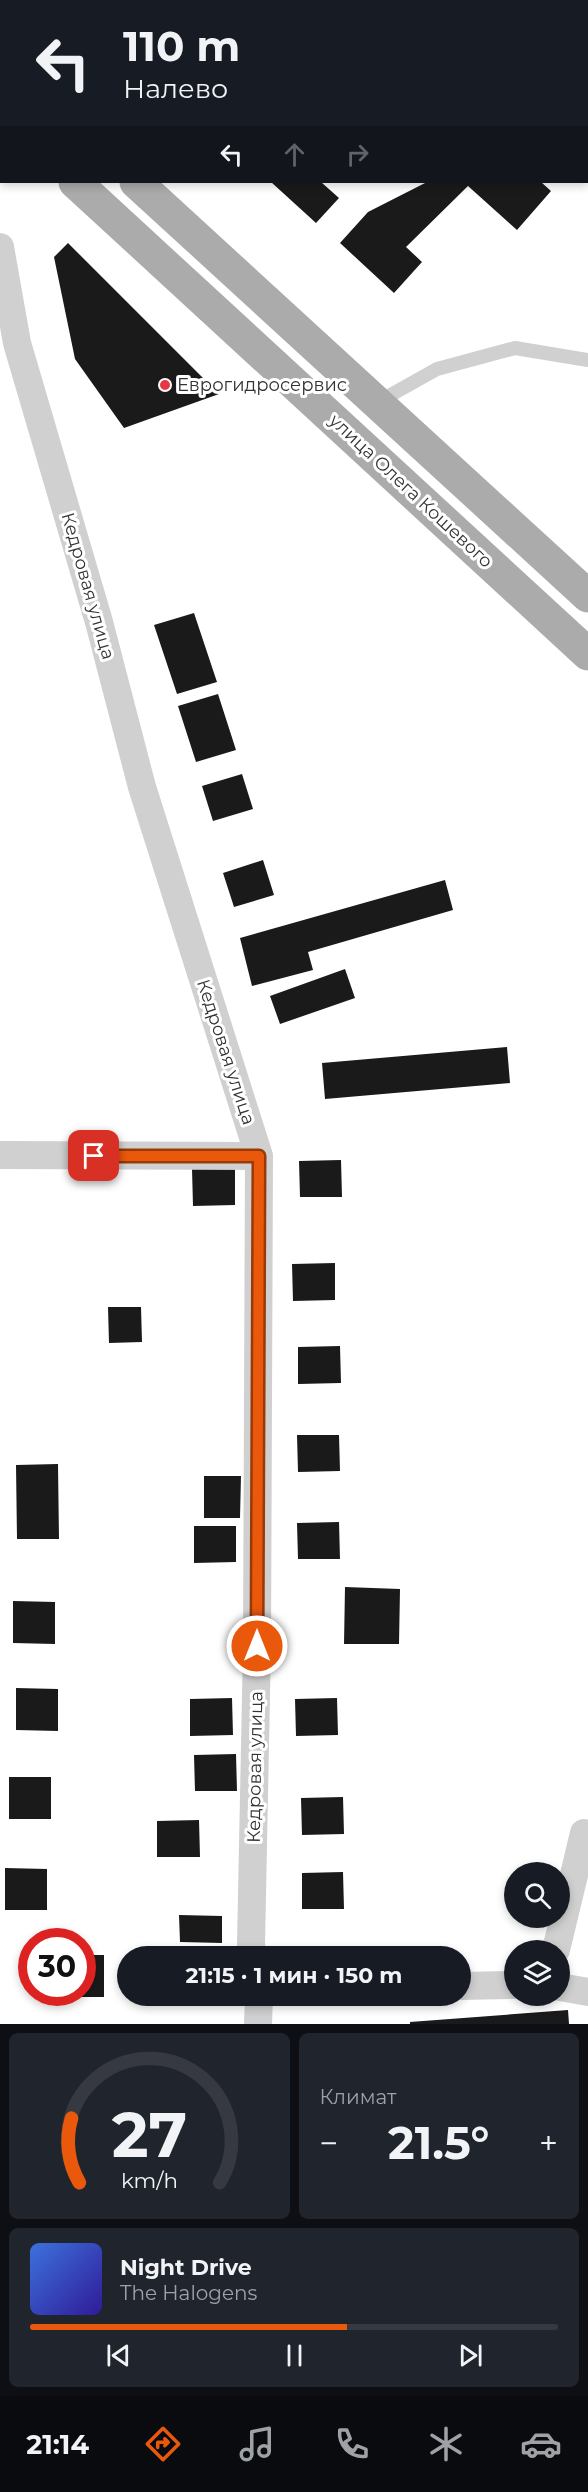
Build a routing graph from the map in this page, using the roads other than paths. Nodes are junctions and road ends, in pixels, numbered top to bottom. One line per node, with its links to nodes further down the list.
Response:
1 (76, 183): 8 (main road, улица Олега Кошевого)
2 (137, 183): 6 (main road)
3 (0, 247): 4 (street, Кедровая улица)
4 (8, 354): 10 (street, Кедровая улица)
5 (588, 360): 6 (lane)
6 (377, 403): 7 (main road)
7 (588, 596)
8 (588, 654)
9 (0, 1155): 10 (street)
10 (259, 1156): 13 (street, Кедровая улица)
11 (584, 1833): 12 (street)
12 (558, 1940)
13 (251, 1946)
14 (504, 1985): 15 (street)
15 (471, 1986)
16 (570, 1989): 17 (street)
17 (588, 1992)
18 (259, 2006): 19 (street)
19 (258, 2024)

